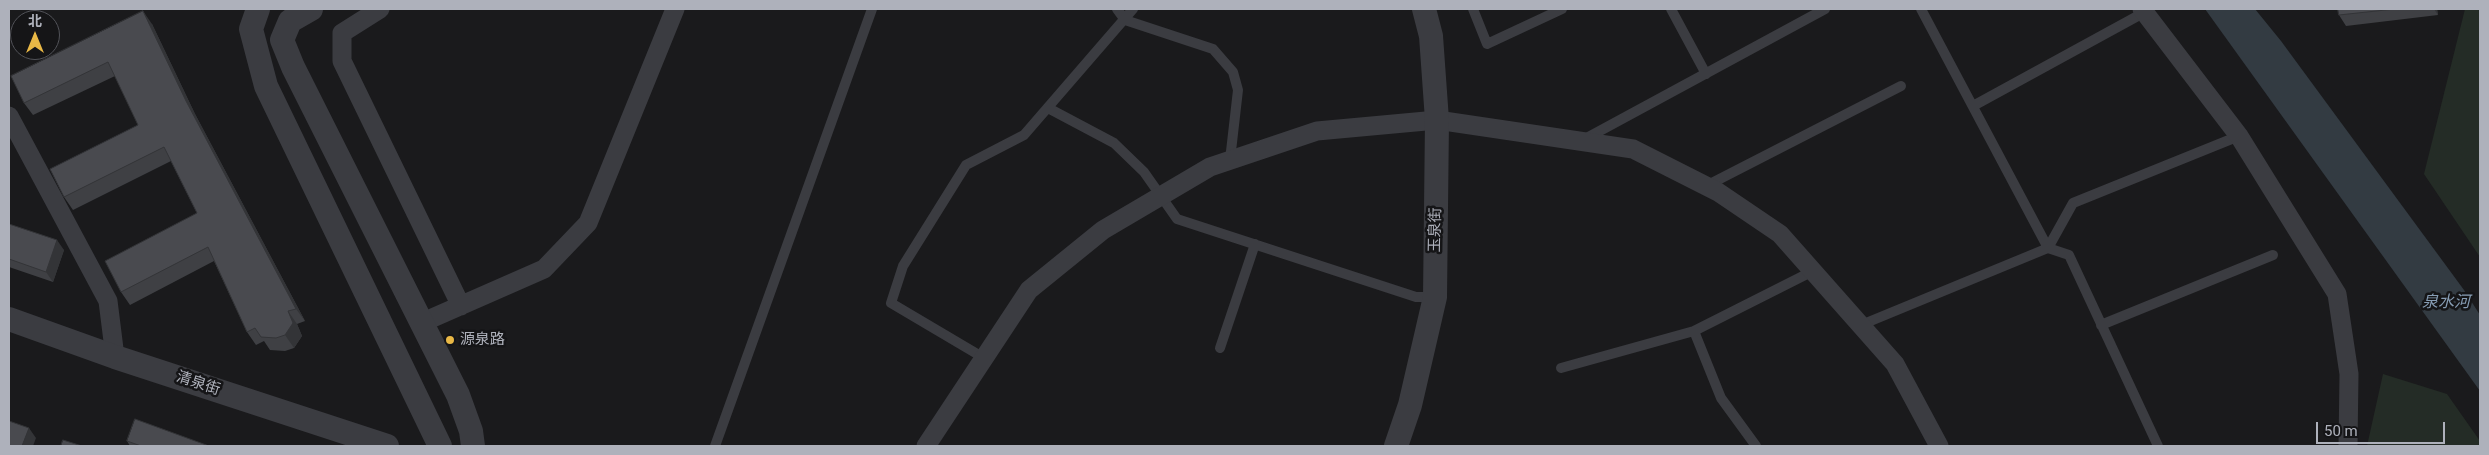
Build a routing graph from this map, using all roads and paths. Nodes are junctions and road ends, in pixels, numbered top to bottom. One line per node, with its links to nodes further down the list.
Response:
1 (258, 9): 43 (street)
2 (312, 9): 34 (street)
3 (380, 9): 32 (street)
4 (675, 9): 32 (street)
5 (872, 9): 45 (lane)
6 (1117, 9): 15 (lane)
7 (1133, 9): 15 (lane)
8 (1424, 9): 21 (street, 玉泉街)
9 (1473, 9): 10 (lane)
10 (1562, 9)
11 (1671, 9): 16 (lane)
12 (1825, 9): 16 (lane)
13 (1921, 9): 18 (lane)
14 (2144, 10): 18 (lane); 22 (street)
15 (1125, 20): 19 (lane); 24 (lane)
16 (1706, 74): 23 (lane)
17 (1901, 86): 25 (lane)
18 (1973, 106): 28 (lane)
19 (1048, 108): 26 (lane); 40 (lane)
20 (9, 116): 39 (street)
21 (1437, 120): 23 (street); 24 (street); 31 (street, 玉泉街)
22 (2240, 136): 28 (lane); 51 (street)
23 (1582, 141): 25 (street)
24 (1230, 160): 26 (street)
25 (1706, 186): 30 (street)
26 (1160, 196): 27 (lane); 40 (street)
27 (1255, 244): 31 (lane); 38 (lane)
28 (2048, 248): 35 (lane); 36 (lane)
29 (2273, 255): 36 (lane)
30 (1813, 271): 35 (street); 37 (lane)
31 (1435, 297): 47 (street, 玉泉街)
32 (461, 306): 34 (street)
33 (9, 320): 39 (street, 清泉街)
34 (421, 324): 44 (street)
35 (1861, 325): 49 (street)
36 (2102, 325): 50 (lane)
37 (1694, 331): 41 (lane); 48 (lane)
38 (1220, 348)
39 (115, 357): 42 (street, 清泉街)
40 (984, 358): 46 (street)
41 (1561, 368)
42 (388, 446)
43 (440, 446)
44 (473, 446)
45 (715, 446)
46 (926, 446)
47 (1396, 446)
48 (1756, 446)
49 (1939, 446)
50 (2158, 446)
51 (2348, 446)

